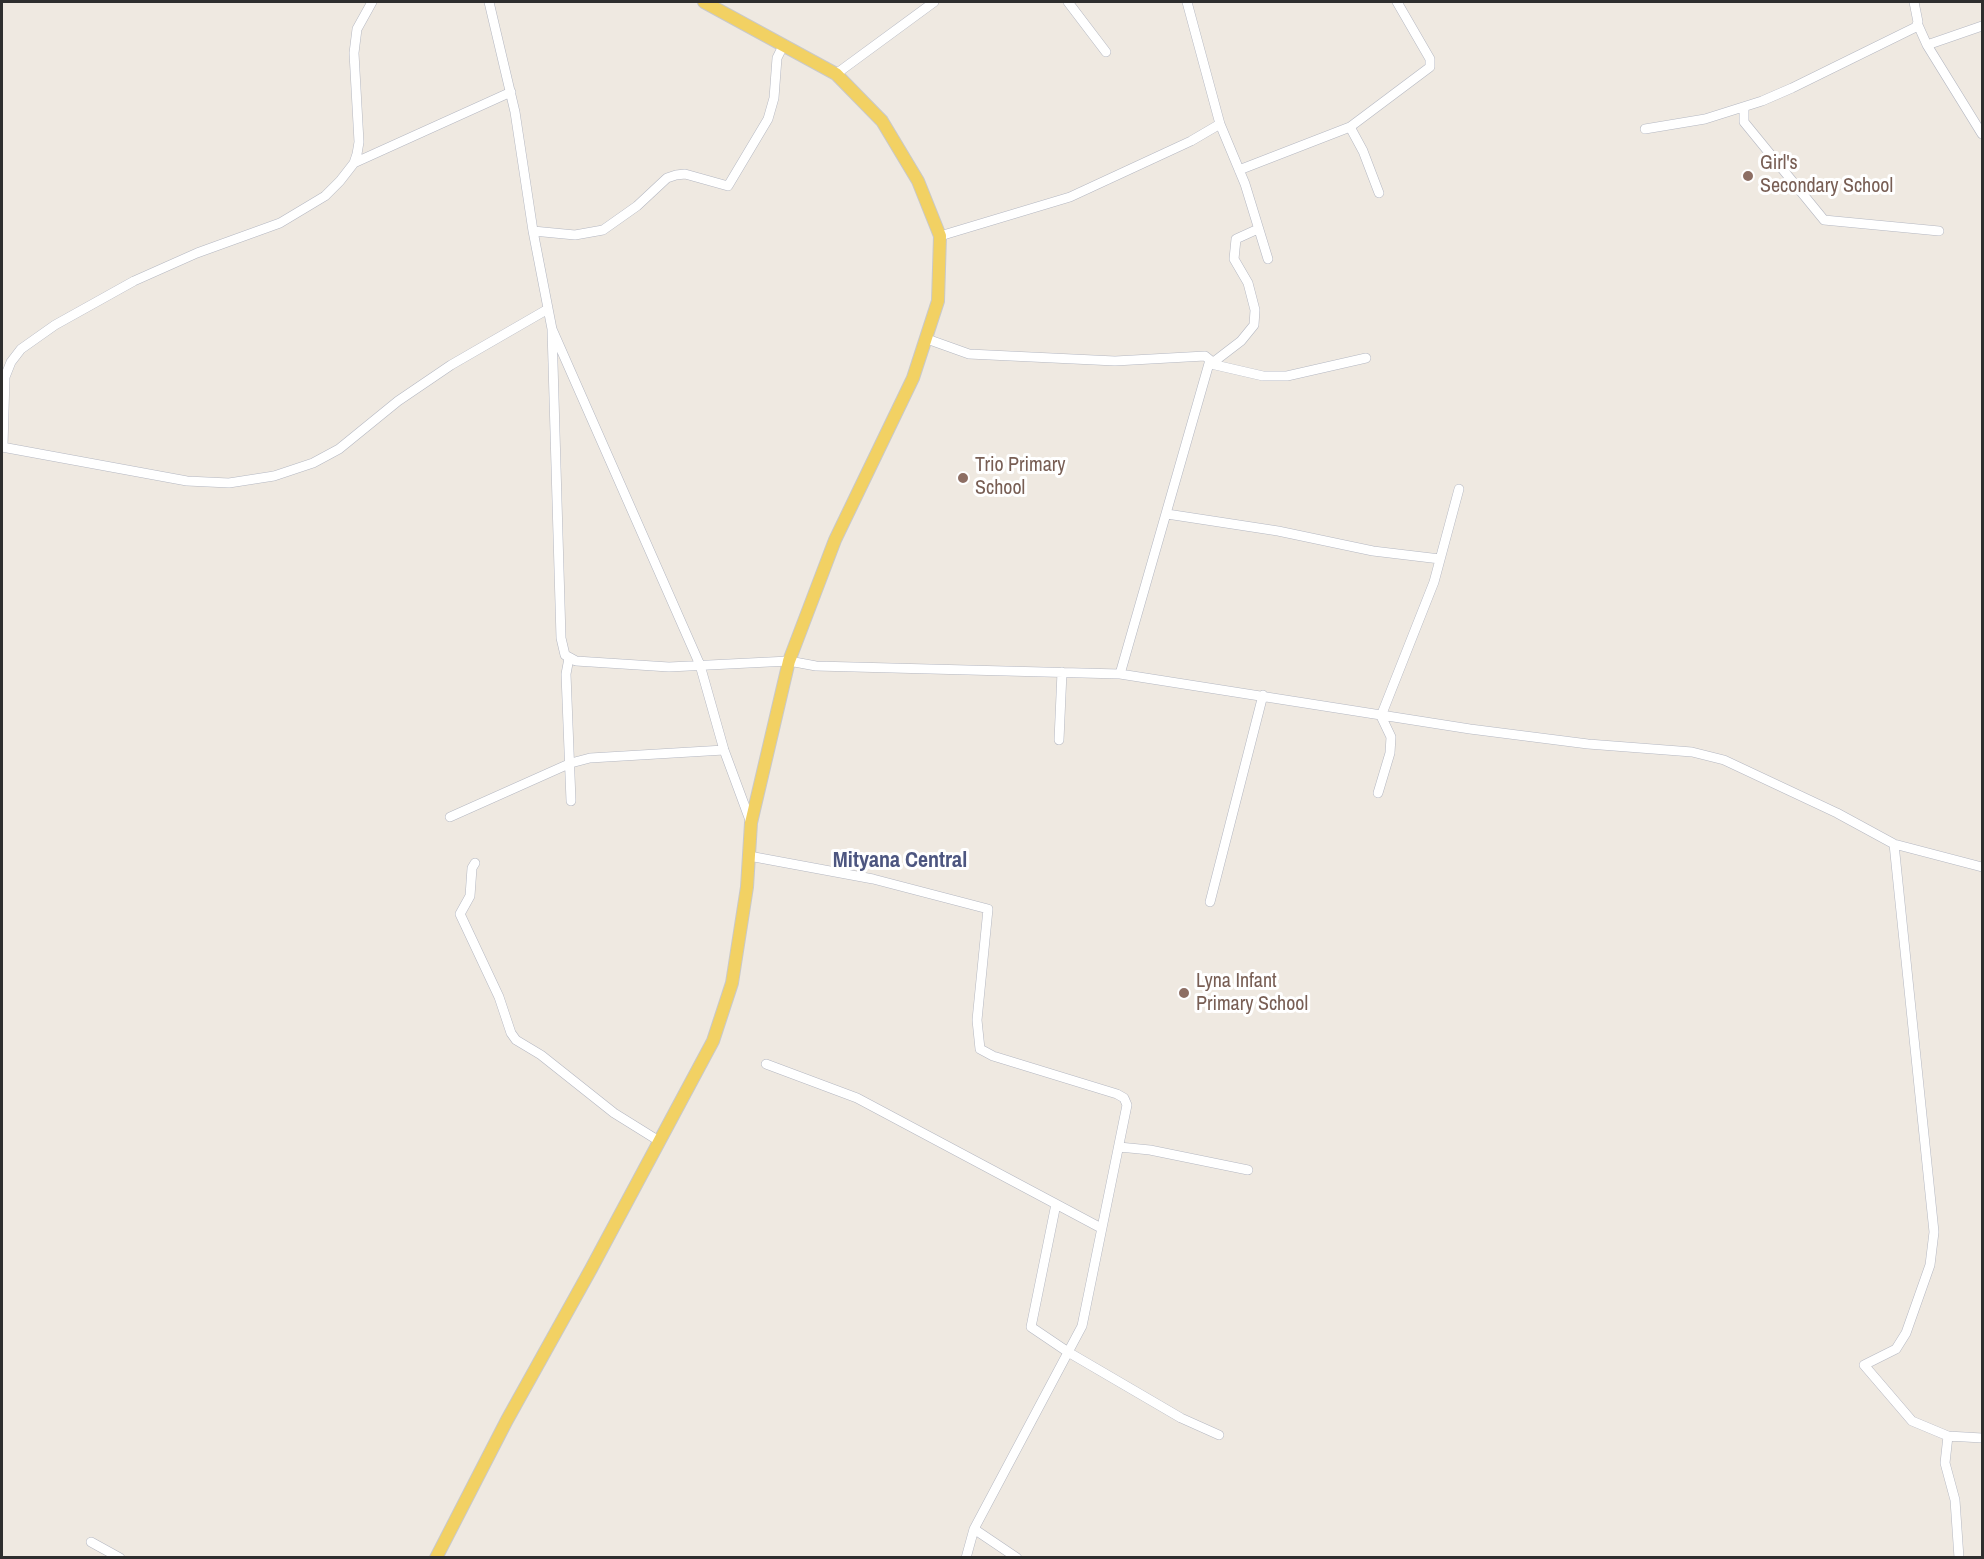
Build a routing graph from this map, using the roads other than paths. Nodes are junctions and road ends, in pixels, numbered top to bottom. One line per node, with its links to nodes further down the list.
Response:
1 (372, 2): 21 (street)
2 (489, 2): 15 (street)
3 (704, 2): 12 (main road)
4 (934, 2): 14 (street)
5 (1068, 2): 13 (street)
6 (1187, 2): 17 (street)
7 (1396, 2): 18 (street)
8 (1914, 2): 9 (street)
9 (1918, 24): 11 (street); 16 (street)
10 (1983, 27): 11 (street)
11 (1927, 45): 20 (street)
12 (783, 46): 14 (main road); 25 (street)
13 (1106, 52)
14 (836, 74): 27 (main road)
15 (511, 92): 21 (street); 25 (street)
16 (1744, 107): 19 (street); 26 (street)
17 (1220, 124): 22 (street); 27 (street)
18 (1350, 127): 22 (street); 23 (street)
19 (1645, 129)
20 (1983, 134)
21 (354, 163): 34 (street)
22 (1239, 170): 24 (street)
23 (1379, 193)
24 (1258, 229): 28 (street); 33 (street)
25 (533, 231): 29 (street)
26 (1939, 231)
27 (940, 236): 31 (main road)
28 (1268, 259)
29 (548, 309): 30 (street); 34 (street)
30 (552, 329): 38 (street); 40 (street)
31 (927, 339): 33 (street); 39 (main road)
32 (1366, 358): 33 (street)
33 (1211, 364): 36 (street)
34 (2, 447)
35 (1459, 489): 37 (street)
36 (1167, 514): 37 (street); 42 (street)
37 (1440, 559): 44 (street)
38 (569, 658): 40 (street); 47 (street)
39 (789, 661): 40 (street); 41 (street); 51 (main road)
40 (700, 664): 46 (street)
41 (1062, 672): 42 (street); 45 (street)
42 (1120, 675): 43 (street)
43 (1263, 695): 44 (street); 56 (street)
44 (1381, 716): 48 (street); 52 (street)
45 (1059, 740)
46 (724, 750): 47 (street); 51 (street)
47 (571, 763): 49 (street); 50 (street)
48 (1378, 793)
49 (571, 801)
50 (450, 817)
51 (751, 823): 53 (main road)
52 (1894, 844): 55 (street); 65 (street)
53 (749, 856): 58 (main road); 59 (street)
54 (476, 863): 58 (street)
55 (1983, 867)
56 (1210, 902)
57 (766, 1065): 61 (street)
58 (659, 1142): 70 (main road)
59 (1119, 1148): 60 (street); 62 (street)
60 (1248, 1170)
61 (1056, 1204): 62 (street); 63 (street)
62 (1101, 1228): 63 (street)
63 (1068, 1352): 64 (street); 67 (street)
64 (1219, 1434)
65 (1948, 1436): 66 (street); 73 (street)
66 (1983, 1438)
67 (974, 1529): 71 (street); 72 (street)
68 (91, 1542): 69 (street)
69 (120, 1557)
70 (436, 1557)
71 (966, 1557)
72 (1017, 1557)
73 (1959, 1557)

